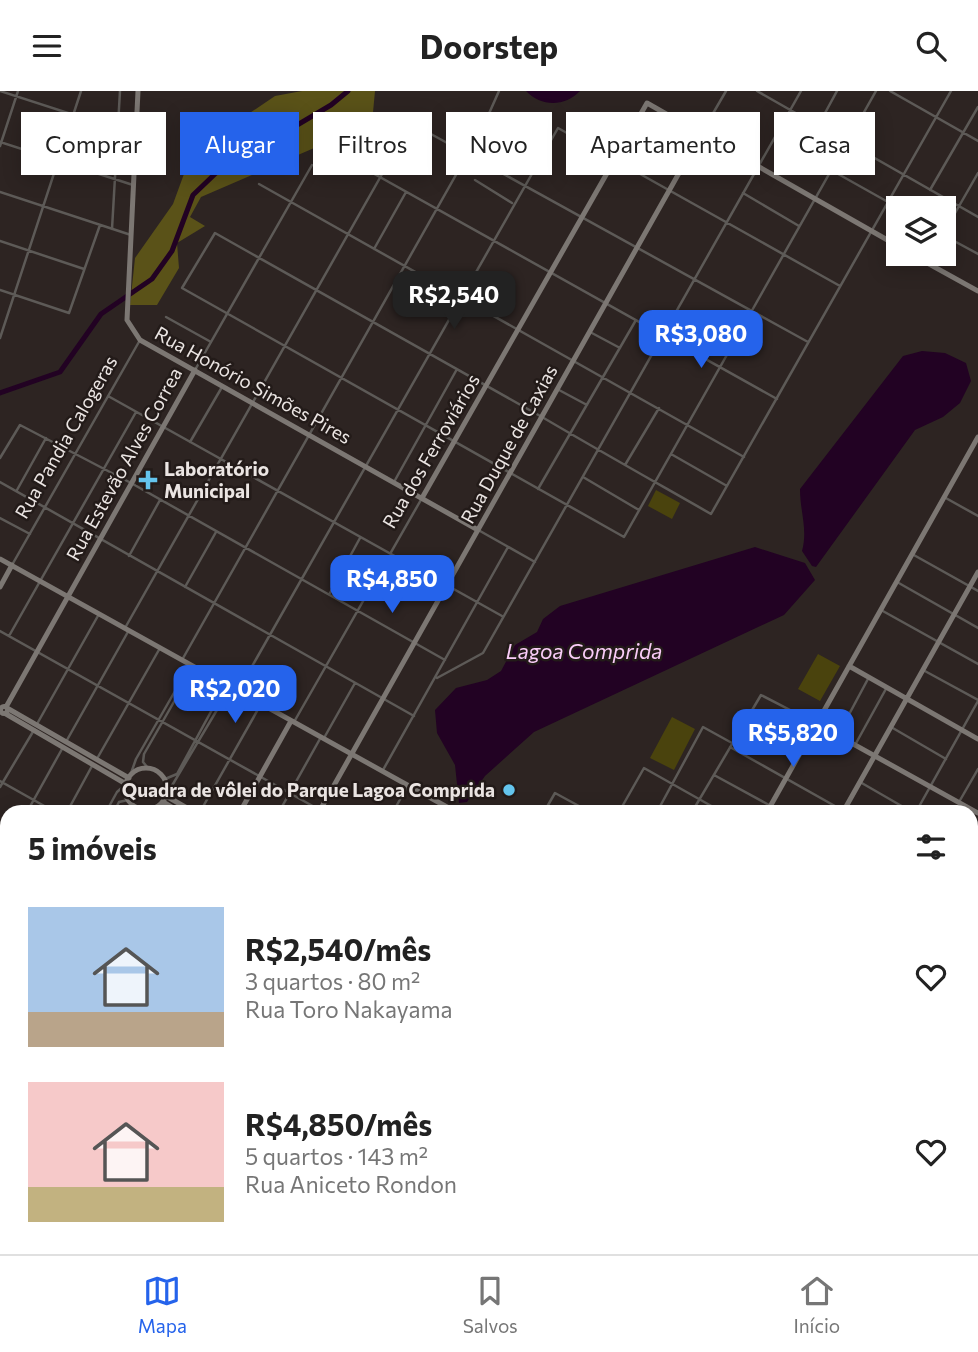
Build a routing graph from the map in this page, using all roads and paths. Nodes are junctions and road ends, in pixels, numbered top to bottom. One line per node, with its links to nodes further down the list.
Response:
1 (1, 91): 14 (street)
2 (18, 91): 14 (street)
3 (81, 91): 18 (street)
4 (120, 91): 19 (street)
5 (138, 91): 20 (main road, Rua Honório Simões Pires)
6 (499, 91): 21 (street)
7 (726, 91): 24 (street, Rua Duque de Caxias)
8 (757, 91): 16 (street)
9 (801, 91): 16 (street)
10 (837, 91): 26 (street)
11 (876, 91): 27 (street)
12 (890, 91): 28 (street)
13 (951, 91): 28 (street)
14 (16, 96): 17 (street); 33 (street)
15 (978, 107): 30 (street)
16 (790, 110): 25 (street); 36 (street)
17 (64, 112)
18 (74, 112)
19 (119, 112)
20 (137, 112)
21 (490, 112)
22 (642, 112): 23 (main road, Rua dos Ferroviários)
23 (663, 112)
24 (714, 112)
25 (794, 112)
26 (826, 112)
27 (864, 112)
28 (936, 117): 30 (street); 53 (street)
29 (566, 133): 58 (street)
30 (964, 133): 31 (street); 61 (street)
31 (978, 141)
32 (446, 142): 54 (street)
33 (0, 143): 34 (street)
34 (21, 149)
35 (875, 158): 53 (street)
36 (760, 162)
37 (312, 165): 68 (street, Rua Estevão Alves Correa)
38 (760, 167): 66 (main road)
39 (978, 173): 72 (street)
40 (53, 175): 70 (street)
41 (103, 175): 55 (street)
42 (115, 175): 55 (street)
43 (134, 175): 59 (main road, Rua Honório Simões Pires)
44 (376, 175): 54 (street)
45 (455, 175): 73 (street)
46 (507, 175): 58 (street)
47 (606, 175): 75 (main road, Rua dos Ferroviários)
48 (642, 175): 60 (street)
49 (678, 175): 60 (main road, Rua Duque de Caxias)
50 (753, 175): 64 (street)
51 (828, 175): 66 (street)
52 (840, 175): 67 (street)
53 (904, 175): 61 (street); 65 (street)
54 (380, 177): 63 (street); 82 (street)
55 (115, 179): 59 (street); 80 (street)
56 (475, 180): 69 (street)
57 (259, 184): 68 (street)
58 (523, 184): 69 (street); 75 (street)
59 (134, 185): 83 (main road, Rua Honório Simões Pires)
60 (670, 190): 77 (street); 88 (main road, Rua Duque de Caxias)
61 (930, 190): 72 (street)
62 (0, 192): 70 (street)
63 (406, 192): 73 (street); 89 (street)
64 (743, 193): 77 (street); 79 (street)
65 (892, 196)
66 (815, 199): 79 (street); 81 (main road)
67 (886, 201)
68 (291, 202): 82 (street); 93 (street, Rua Estevão Alves Correa)
69 (512, 203): 84 (street)
70 (43, 206): 78 (street); 90 (street)
71 (886, 206): 81 (street)
72 (959, 206): 74 (street); 76 (street)
73 (436, 208): 84 (street); 94 (street)
74 (956, 211)
75 (582, 217): 88 (street); 97 (main road, Rua dos Ferroviários)
76 (978, 217)
77 (727, 222): 91 (street); 98 (street)
78 (100, 225): 80 (street); 96 (street)
79 (799, 226): 91 (street)
80 (112, 229): 83 (street)
81 (871, 232): 85 (main road); 99 (street)
82 (347, 234): 89 (street); 100 (street)
83 (131, 235): 115 (main road, Rua Honório Simões Pires)
84 (492, 240): 97 (street); 104 (street)
85 (886, 240)
86 (0, 241): 90 (street)
87 (956, 241): 92 (street)
88 (637, 247): 98 (street); 105 (main road, Rua Duque de Caxias)
89 (374, 249): 94 (street)
90 (29, 250): 96 (street); 103 (street)
91 (784, 254): 99 (street); 106 (street)
92 (978, 254)
93 (259, 258): 100 (street); 107 (street, Rua Estevão Alves Correa); 107 (street)
94 (403, 265): 104 (street); 110 (street)
95 (932, 266): 102 (main road)
96 (85, 269): 103 (street)
97 (550, 273): 105 (street); 111 (main road, Rua dos Ferroviários)
98 (695, 279): 106 (street); 113 (street)
99 (840, 286): 117 (street)
100 (316, 289): 110 (street); 118 (street)
101 (0, 290): 103 (street)
102 (978, 291)
103 (14, 294): 114 (street)
104 (460, 297): 111 (street); 120 (street)
105 (606, 304): 109 (street); 112 (main road, Rua Duque de Caxias)
106 (752, 311): 117 (street); 122 (street)
107 (227, 313): 116 (street, Rua Estevão Alves Correa); 118 (street)
108 (166, 317): 116 (street)
109 (636, 320): 113 (street); 119 (street)
110 (372, 321): 120 (street); 125 (street)
111 (518, 330): 121 (street); 128 (main road, Rua dos Ferroviários)
112 (590, 331): 119 (street); 121 (main road, Rua Duque de Caxias)
113 (663, 335): 122 (street); 130 (street)
114 (0, 338)
115 (140, 340): 124 (main road, Rua Honório Simões Pires); 131 (street, Rua Pandia Calogeras)
116 (211, 342): 124 (street, Rua Estevão Alves Correa)
117 (808, 342): 132 (street)
118 (284, 345): 125 (street); 133 (street)
119 (620, 348): 126 (street)
120 (428, 353): 123 (street); 136 (street)
121 (573, 361): 126 (street); 129 (main road, Rua Duque de Caxias)
122 (720, 367): 132 (street); 140 (street)
123 (457, 369): 128 (street); 139 (street)
124 (195, 370): 127 (main road, Rua Honório Simões Pires); 141 (main road, Rua Estevão Alves Correa)
125 (340, 377): 136 (street); 142 (street)
126 (603, 378): 130 (street); 134 (street)
127 (223, 385): 133 (main road, Rua Honório Simões Pires); 146 (street)
128 (486, 385): 138 (street); 147 (main road, Rua dos Ferroviários)
129 (557, 389): 134 (street); 138 (main road, Rua Duque de Caxias)
130 (631, 393): 135 (street); 148 (street)
131 (108, 396): 137 (street); 149 (street, Rua Pandia Calogeras)
132 (777, 399): 151 (street)
133 (252, 402): 142 (main road, Rua Honório Simões Pires); 153 (street)
134 (587, 405): 143 (street)
135 (659, 408): 140 (street); 155 (street)
136 (397, 409): 139 (street); 154 (street)
137 (136, 412): 141 (street); 156 (street)
138 (542, 417): 143 (street); 157 (main road, Rua Duque de Caxias)
139 (425, 425): 147 (street); 159 (street)
140 (688, 425): 150 (street); 151 (street)
141 (163, 427): 146 (street); 162 (main road, Rua Estevão Alves Correa)
142 (309, 433): 154 (main road, Rua Honório Simões Pires); 167 (street)
143 (570, 434): 148 (street); 165 (street)
144 (46, 438): 149 (street); 152 (street); 166 (street)
145 (978, 439): 168 (main road)
146 (190, 442): 153 (street)
147 (454, 442): 157 (street); 169 (main road, Rua dos Ferroviários)
148 (598, 449): 155 (street); 158 (street)
149 (75, 453): 156 (street); 172 (street, Rua Pandia Calogeras)
150 (671, 454): 160 (street); 163 (street)
151 (744, 457): 163 (street)
152 (0, 458)
153 (220, 459): 167 (street); 174 (street)
154 (365, 465): 159 (main road, Rua Honório Simões Pires); 177 (street)
155 (625, 465): 160 (street)
156 (104, 468): 162 (street); 178 (street)
157 (509, 473): 165 (street); 179 (main road, Rua Duque de Caxias)
158 (583, 477): 171 (street); 173 (street)
159 (394, 482): 169 (main road, Rua Honório Simões Pires)
160 (655, 482): 163 (street); 173 (street)
161 (1, 483): 164 (street); 166 (street)
162 (131, 483): 170 (street); 183 (main road, Rua Estevão Alves Correa)
163 (727, 486)
164 (0, 488)
165 (538, 489): 171 (street)
166 (16, 491): 172 (street)
167 (277, 491): 177 (street); 184 (street)
168 (944, 497): 175 (street); 187 (main road)
169 (422, 498): 179 (main road, Rua Honório Simões Pires); 186 (street, Rua dos Ferroviários)
170 (160, 499): 174 (street); 188 (street)
171 (567, 505): 173 (street); 190 (street)
172 (45, 507): 178 (street); 181 (street, Rua Pandia Calogeras)
173 (639, 510)
174 (188, 515): 180 (street); 192 (street)
175 (978, 516)
176 (0, 518): 181 (street)
177 (334, 522): 182 (street); 194 (street)
178 (73, 524): 183 (street); 195 (street)
179 (478, 530): 185 (street, Rua Honório Simões Pires); 197 (main road, Rua Duque de Caxias)
180 (216, 531): 184 (street); 199 (street)
181 (30, 534): 191 (street, Rua Pandia Calogeras)
182 (360, 537): 186 (street); 202 (street)
183 (100, 539): 188 (street); 203 (main road, Rua Estevão Alves Correa)
184 (245, 547): 194 (street); 205 (street)
185 (508, 547): 190 (street, Rua Honório Simões Pires); 204 (street)
186 (390, 554): 197 (street); 206 (street, Rua dos Ferroviários)
187 (912, 554): 196 (main road); 200 (street)
188 (129, 556): 192 (street)
189 (0, 559): 191 (main road)
190 (535, 562): 210 (street)
191 (12, 565): 195 (main road); 198 (main road, Rua Pandia Calogeras)
192 (157, 571): 199 (street); 212 (street)
193 (978, 572): 200 (main road)
194 (301, 578): 202 (street); 214 (street)
195 (41, 581): 203 (main road); 215 (street)
196 (897, 582): 207 (main road); 209 (street)
197 (446, 585): 204 (street); 216 (main road, Rua Duque de Caxias)
198 (0, 587)
199 (185, 587): 205 (street)
200 (970, 587): 201 (street); 209 (main road)
201 (978, 591)
202 (329, 593): 206 (street)
203 (68, 596): 208 (main road); 219 (main road, Rua Estevão Alves Correa)
204 (476, 602): 210 (street); 221 (street)
205 (214, 603): 214 (street); 220 (street)
206 (358, 609): 216 (street); 225 (street, Rua dos Ferroviários)
207 (881, 610): 217 (street); 224 (main road)
208 (99, 614): 212 (main road); 226 (street)
209 (954, 614): 211 (street); 217 (main road)
210 (504, 617): 229 (street)
211 (978, 628)
212 (127, 629): 218 (main road); 231 (street)
213 (0, 631): 215 (street)
214 (269, 634): 225 (street); 234 (street)
215 (9, 636): 219 (street)
216 (415, 641): 221 (street); 235 (main road, Rua Duque de Caxias)
217 (939, 642): 222 (street); 227 (main road)
218 (160, 648): 220 (main road); 237 (street)
219 (37, 652): 226 (street); 240 (main road, Rua Estevão Alves Correa)
220 (182, 660): 223 (main road)
221 (445, 660): 229 (street)
222 (978, 664)
223 (192, 666): 232 (main road); 242 (street)
224 (849, 666): 228 (main road); 245 (main road)
225 (326, 667): 230 (street); 244 (street, Rua dos Ferroviários)
226 (68, 668): 231 (street); 246 (street)
227 (923, 670): 236 (main road); 238 (street)
228 (869, 677): 233 (main road); 249 (street)
229 (437, 678): 241 (street)
230 (355, 683): 235 (street); 250 (street)
231 (99, 685): 237 (street); 252 (street)
232 (228, 686): 234 (main road); 253 (street)
233 (887, 687): 236 (main road); 255 (street)
234 (238, 691): 239 (main road)
235 (383, 699): 241 (street); 259 (main road, Rua Duque de Caxias)
236 (907, 699): 247 (main road); 248 (main road)
237 (129, 701): 242 (street); 261 (street)
238 (978, 701): 248 (street)
239 (261, 704): 244 (main road); 262 (street)
240 (3, 712): 246 (main road)
241 (414, 716): 267 (street)
242 (161, 720): 253 (street); 265 (street); 270 (street)
243 (746, 720): 245 (street); 254 (street); 258 (street)
244 (293, 721): 250 (main road); 269 (main road, Rua dos Ferroviários)
245 (817, 724): 249 (main road); 258 (main road)
246 (35, 727): 252 (main road); 257 (main road); 273 (street)
247 (891, 727): 260 (main road); 263 (street)
248 (962, 730): 251 (main road); 263 (street)
249 (838, 735): 255 (main road)
250 (322, 738): 259 (main road); 279 (street)
251 (978, 739)
252 (67, 740): 257 (street); 261 (main road)
253 (197, 740): 262 (street); 271 (street); 280 (street)
254 (732, 743): 256 (street); 275 (street)
255 (855, 745): 260 (main road)
256 (730, 747): 268 (street); 272 (street)
257 (63, 748): 264 (main road); 282 (street)
258 (801, 751): 272 (main road)
259 (352, 754): 267 (main road); 297 (main road, Rua Duque de Caxias)
260 (875, 756): 274 (main road); 278 (main road)
261 (97, 758): 264 (street); 270 (main road)
262 (230, 759): 269 (street); 293 (street)
263 (946, 759): 278 (street)
264 (93, 765): 270 (main road); 287 (street)
265 (148, 768): 270 (main road); 271 (main road)
266 (978, 769): 284 (street)
267 (382, 771): 276 (main road)
268 (714, 775): 281 (street); 306 (street)
269 (260, 776): 279 (street); 294 (main road, Rua dos Ferroviários)
270 (128, 779): 283 (main road); 288 (street)
271 (165, 779): 280 (main road)
272 (786, 779): 307 (main road); 308 (street)
273 (1, 782): 277 (street); 282 (street)
274 (860, 782): 309 (main road); 310 (street)
275 (673, 784): 281 (street); 302 (street); 303 (street)
276 (408, 786): 298 (street); 299 (main road)
277 (0, 787)
278 (930, 787): 284 (main road); 311 (street)
279 (290, 793): 295 (street); 296 (street)
280 (167, 795): 291 (main road); 292 (main road)
281 (700, 799): 304 (street); 305 (street)
282 (34, 800): 285 (street); 286 (street)
283 (128, 800): 289 (street); 290 (main road)
284 (959, 802): 312 (main road)
285 (31, 805)
286 (43, 805)
287 (71, 805)
288 (110, 805)
289 (118, 805)
290 (134, 805)
291 (162, 805)
292 (183, 805)
293 (204, 805)
294 (244, 805)
295 (283, 805)
296 (310, 805)
297 (323, 805)
298 (397, 805)
299 (443, 805)
300 (548, 805): 301 (street)
301 (577, 805)
302 (623, 805)
303 (661, 805)
304 (696, 805)
305 (710, 805)
306 (762, 805)
307 (770, 805)
308 (832, 805)
309 (848, 805)
310 (901, 805)
311 (918, 805)
312 (964, 805)

